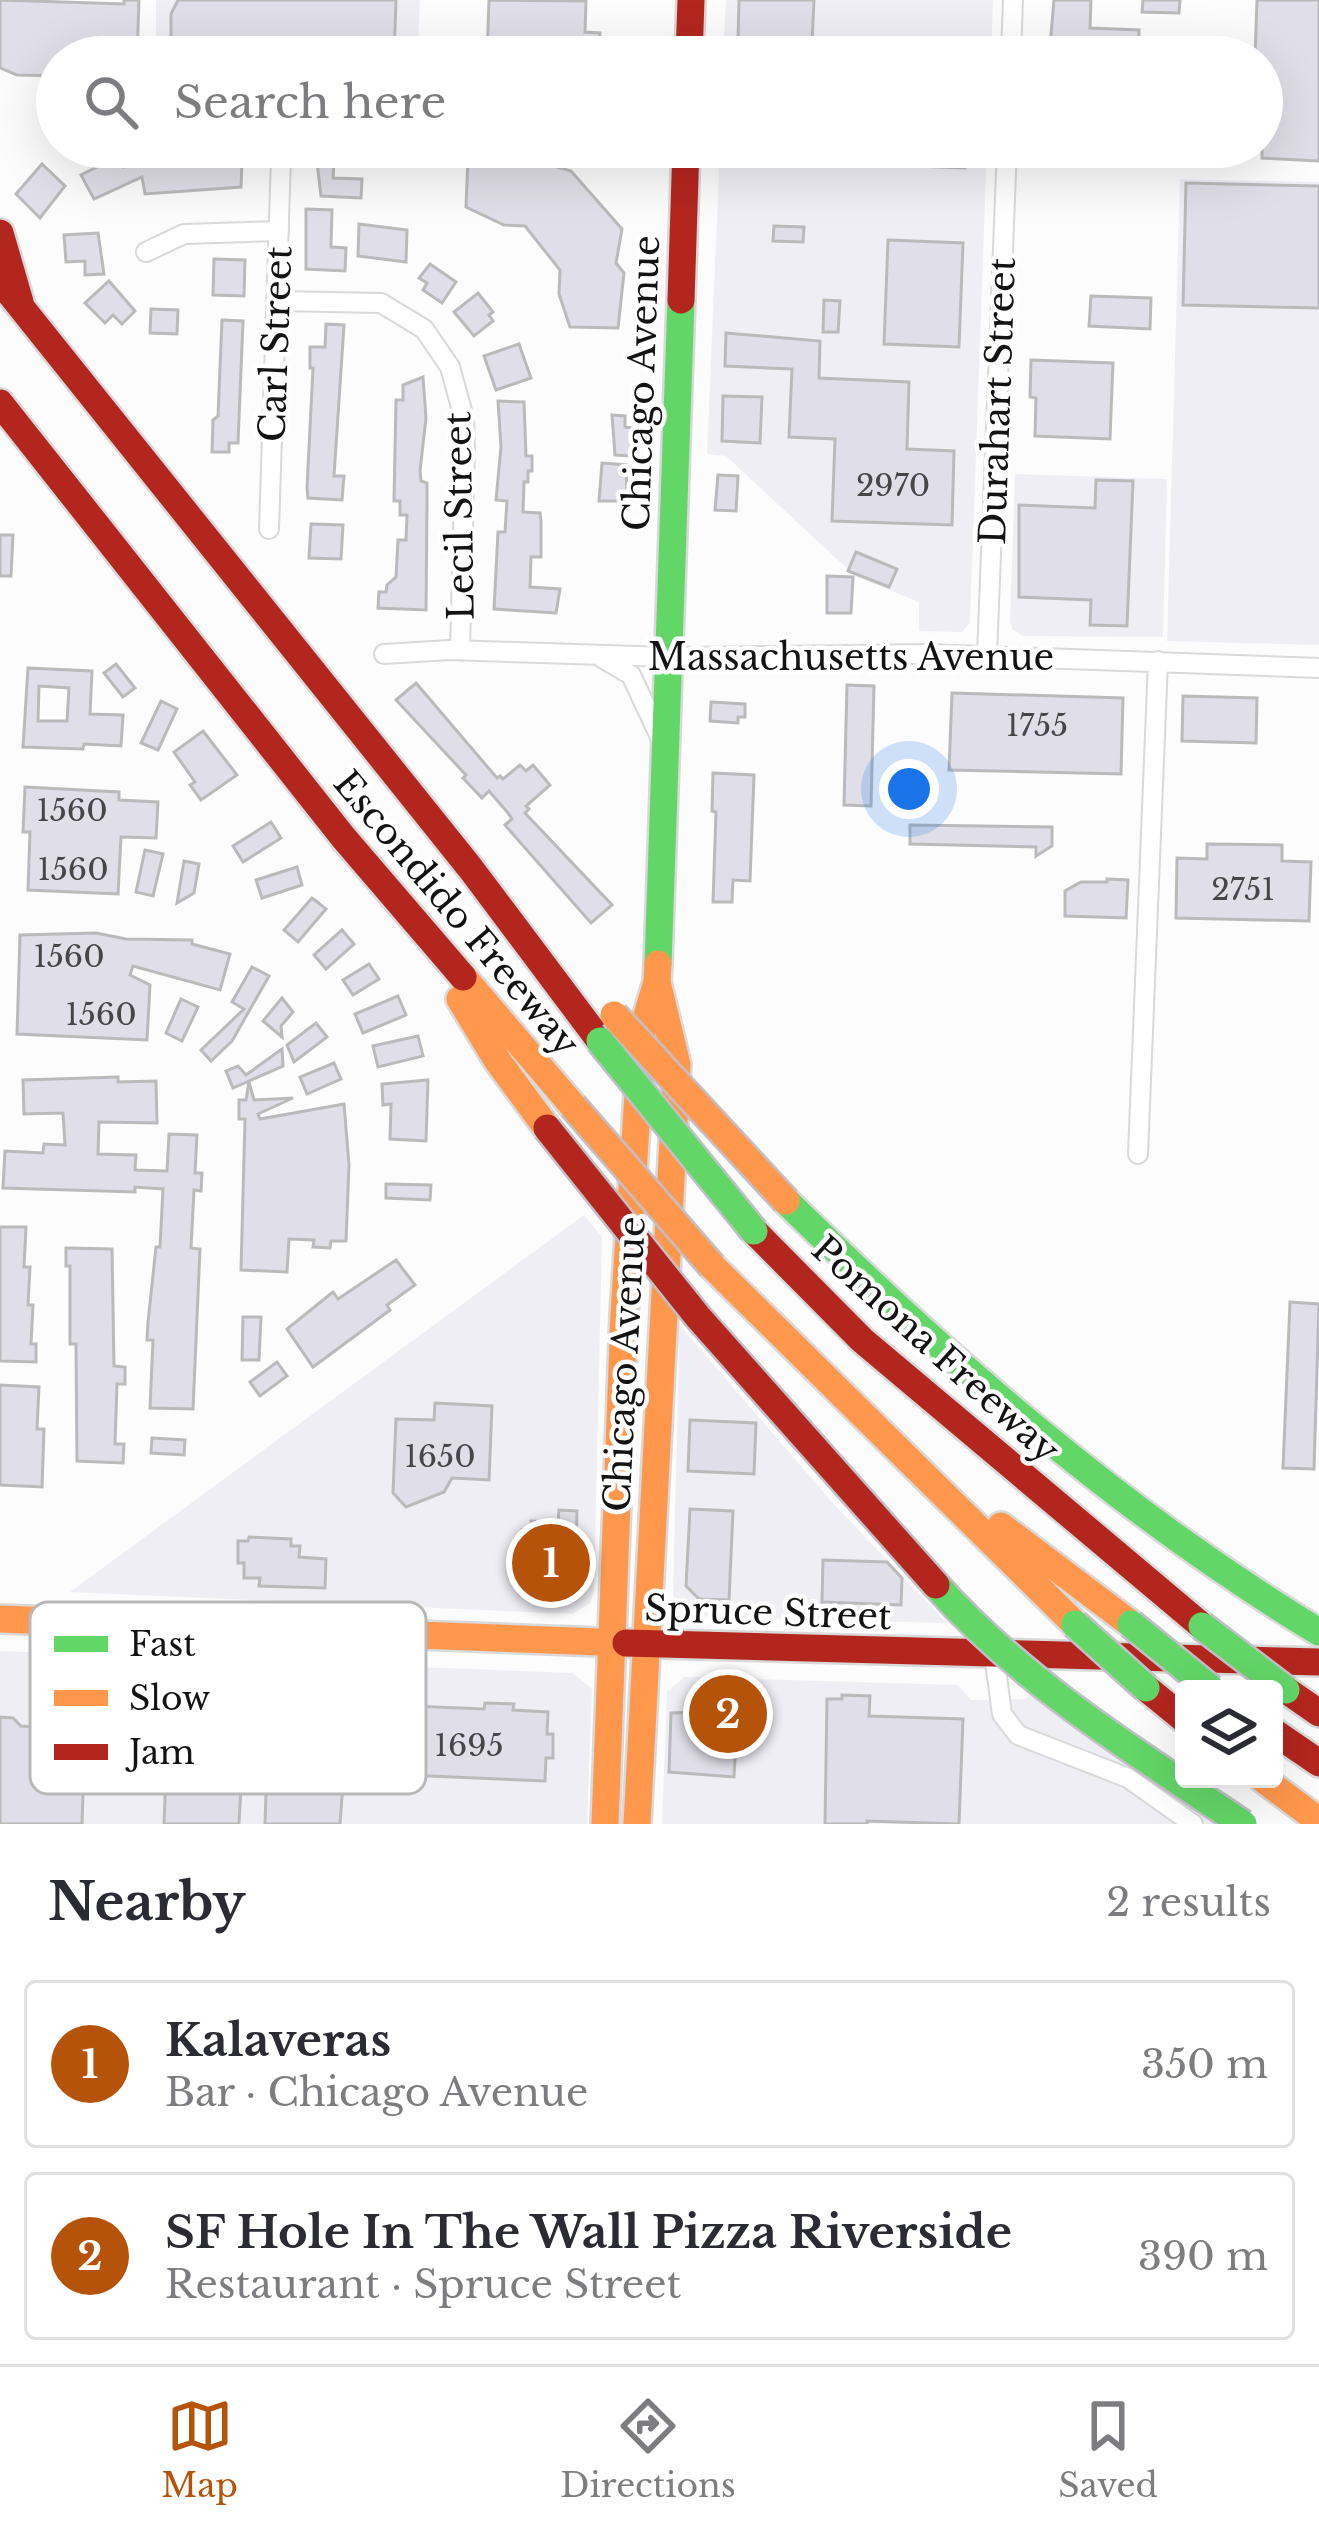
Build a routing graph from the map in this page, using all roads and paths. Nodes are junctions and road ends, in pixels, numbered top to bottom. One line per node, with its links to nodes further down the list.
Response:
1 (691, 0): 3 (main road)
2 (1013, 0): 4 (street)
3 (690, 36)
4 (1012, 36)
5 (281, 168): 8 (street, Carl Street)
6 (685, 168): 20 (main road, Chicago Avenue)
7 (1006, 168): 19 (street, Durahart Street)
8 (279, 231): 10 (street); 12 (street, Carl Street)
9 (0, 233): 13 (main road)
10 (146, 252)
11 (0, 281): 13 (main road, Escondido Freeway)
12 (277, 301): 15 (street, Carl Street); 16 (street, Lecil Street)
13 (22, 310): 24 (main road, Escondido Freeway)
14 (0, 403): 25 (main road, Escondido Freeway)
15 (268, 530)
16 (460, 650): 17 (street, Massachusetts Avenue); 18 (street, Massachusetts Avenue)
17 (384, 654)
18 (598, 655): 20 (street, Massachusetts Avenue); 23 (street)
19 (987, 655): 20 (street, Massachusetts Avenue); 21 (street, Massachusetts Avenue)
20 (668, 658): 23 (main road, Chicago Avenue)
21 (1158, 661): 22 (street, Massachusetts Avenue); 27 (street)
22 (1319, 668)
23 (665, 748): 26 (main road, Chicago Avenue)
24 (471, 869): 31 (main road, bridge); 39 (main road, Pomona Freeway, bridge)
25 (410, 915): 28 (main road, Escondido Freeway, bridge); 47 (main road, bridge)
26 (657, 982): 33 (main road, Chicago Avenue); 34 (main road, Chicago Avenue)
27 (1138, 1154)
28 (890, 1442): 37 (main road, bridge); 38 (main road, bridge)
29 (0, 1619): 30 (main road, Spruce Street)
30 (30, 1620)
31 (1319, 1632)
32 (426, 1636): 33 (main road, Spruce Street)
33 (612, 1643): 34 (main road, Spruce Street); 44 (main road, Chicago Avenue)
34 (646, 1645): 35 (main road, Spruce Street); 45 (main road, Chicago Avenue)
35 (994, 1654): 36 (main road, Spruce Street); 46 (street)
36 (1319, 1662)
37 (1200, 1680)
38 (1175, 1711)
39 (1319, 1713)
40 (1283, 1738): 41 (main road)
41 (1319, 1763)
42 (1275, 1788): 43 (main road)
43 (1319, 1821)
44 (605, 1824)
45 (637, 1824)
46 (1192, 1824)
47 (1244, 1824)

